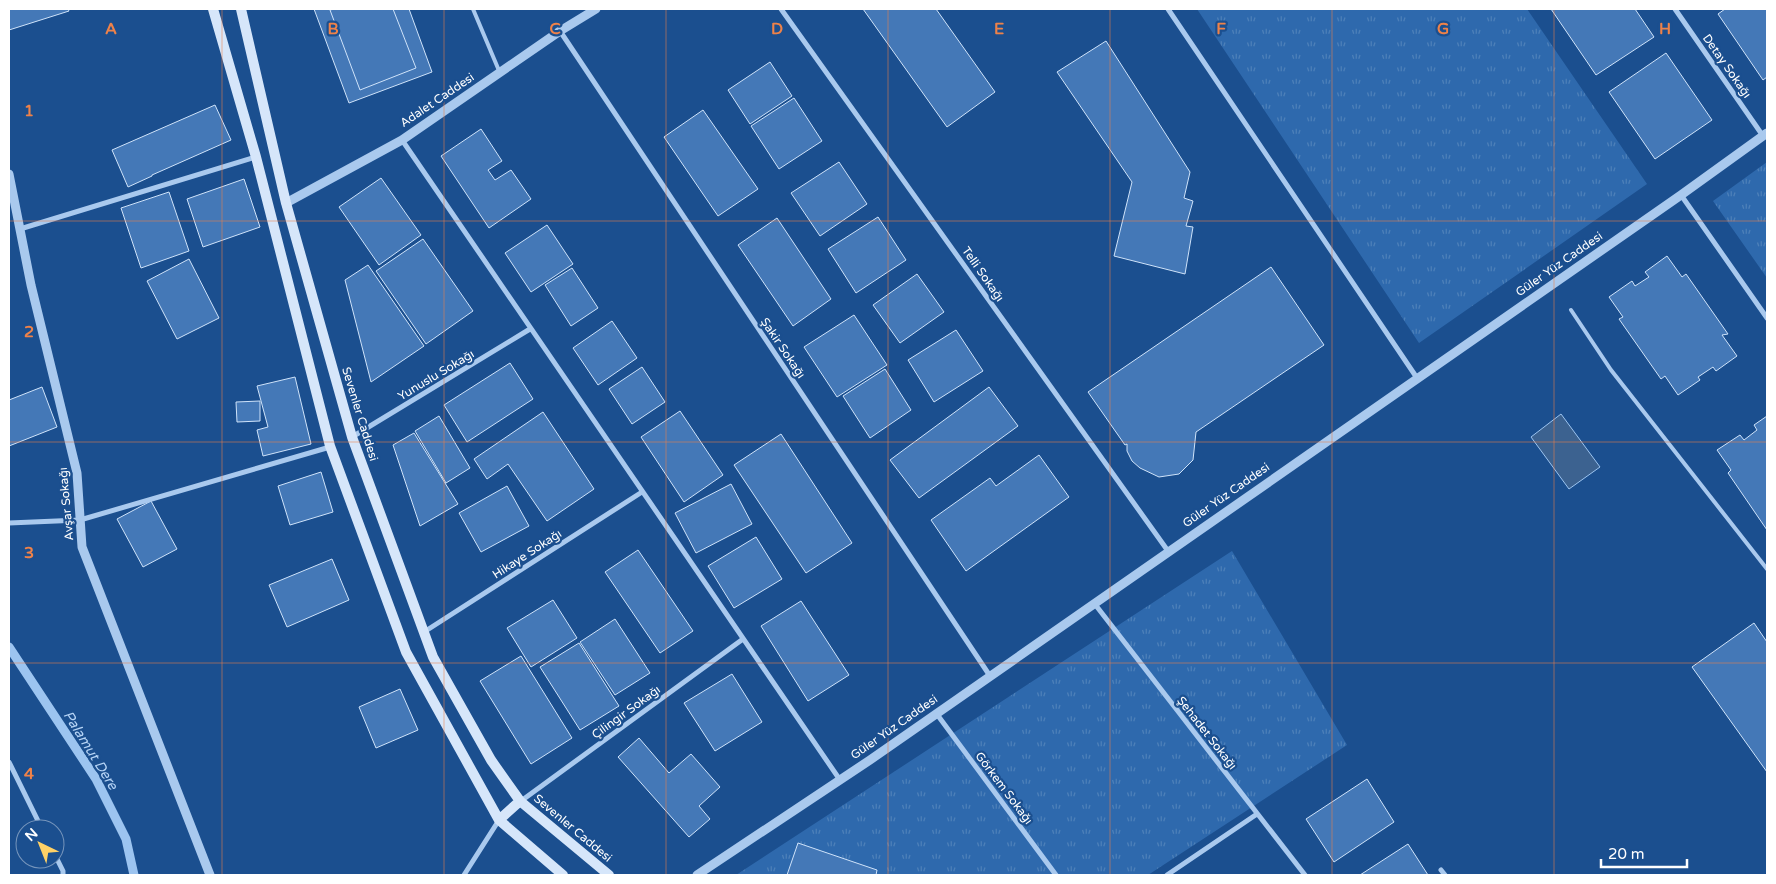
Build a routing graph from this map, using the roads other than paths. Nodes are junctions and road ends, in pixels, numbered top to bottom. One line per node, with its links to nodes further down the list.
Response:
1 (213, 9): 12 (main road)
2 (241, 9): 15 (main road, Sevenler Caddesi)
3 (473, 9): 9 (lane)
4 (596, 9): 8 (street, Adalet Caddesi)
5 (781, 9): 27 (street, Telli Sokağı)
6 (1168, 9): 21 (street)
7 (1674, 9): 10 (street, Detay Sokağı)
8 (560, 31): 9 (street, Adalet Caddesi); 32 (street, Şakir Sokağı)
9 (500, 72): 11 (street, Adalet Caddesi)
10 (1765, 134): 14 (street, Güler Yüz Caddesi)
11 (402, 140): 15 (street, Adalet Caddesi); 20 (street)
12 (256, 157): 16 (main road); 17 (street)
13 (9, 174): 17 (street, Avşar Sokağı)
14 (1681, 195): 19 (street); 21 (street, Güler Yüz Caddesi)
15 (286, 203): 16 (main road); 22 (main road, Sevenler Caddesi)
16 (268, 206): 23 (main road)
17 (20, 229): 25 (street, Avşar Sokağı)
18 (1571, 310): 28 (lane)
19 (1767, 318)
20 (530, 329): 22 (street, Yunuslu Sokağı); 24 (street)
21 (1417, 378): 27 (street, Güler Yüz Caddesi)
22 (352, 437): 30 (main road, Sevenler Caddesi)
23 (330, 446): 25 (street); 39 (main road)
24 (642, 492): 30 (street, Hikaye Sokağı); 31 (street)
25 (80, 520): 26 (street); 41 (street, Avşar Sokağı)
26 (9, 523)
27 (1168, 551): 29 (street, Güler Yüz Caddesi)
28 (1767, 569)
29 (1094, 603): 32 (street, Güler Yüz Caddesi); 37 (street, Şehadet Sokağı)
30 (424, 632): 36 (main road, Sevenler Caddesi)
31 (743, 639): 35 (street); 36 (street, Çilingir Sokağı)
32 (990, 676): 33 (street, Güler Yüz Caddesi)
33 (936, 713): 35 (street, Güler Yüz Caddesi); 46 (street, Görkem Sokağı)
34 (9, 762): 38 (street)
35 (840, 780): 45 (street, Güler Yüz Caddesi)
36 (520, 801): 39 (main road, Sevenler Caddesi); 44 (main road, Sevenler Caddesi)
37 (1257, 814): 47 (street); 48 (street, Şehadet Sokağı)
38 (37, 819)
39 (499, 820): 42 (street); 43 (main road)
40 (1441, 870): 49 (street)
41 (210, 875)
42 (464, 875)
43 (563, 875)
44 (609, 875)
45 (697, 875)
46 (1056, 875)
47 (1167, 875)
48 (1305, 875)
49 (1445, 875)

